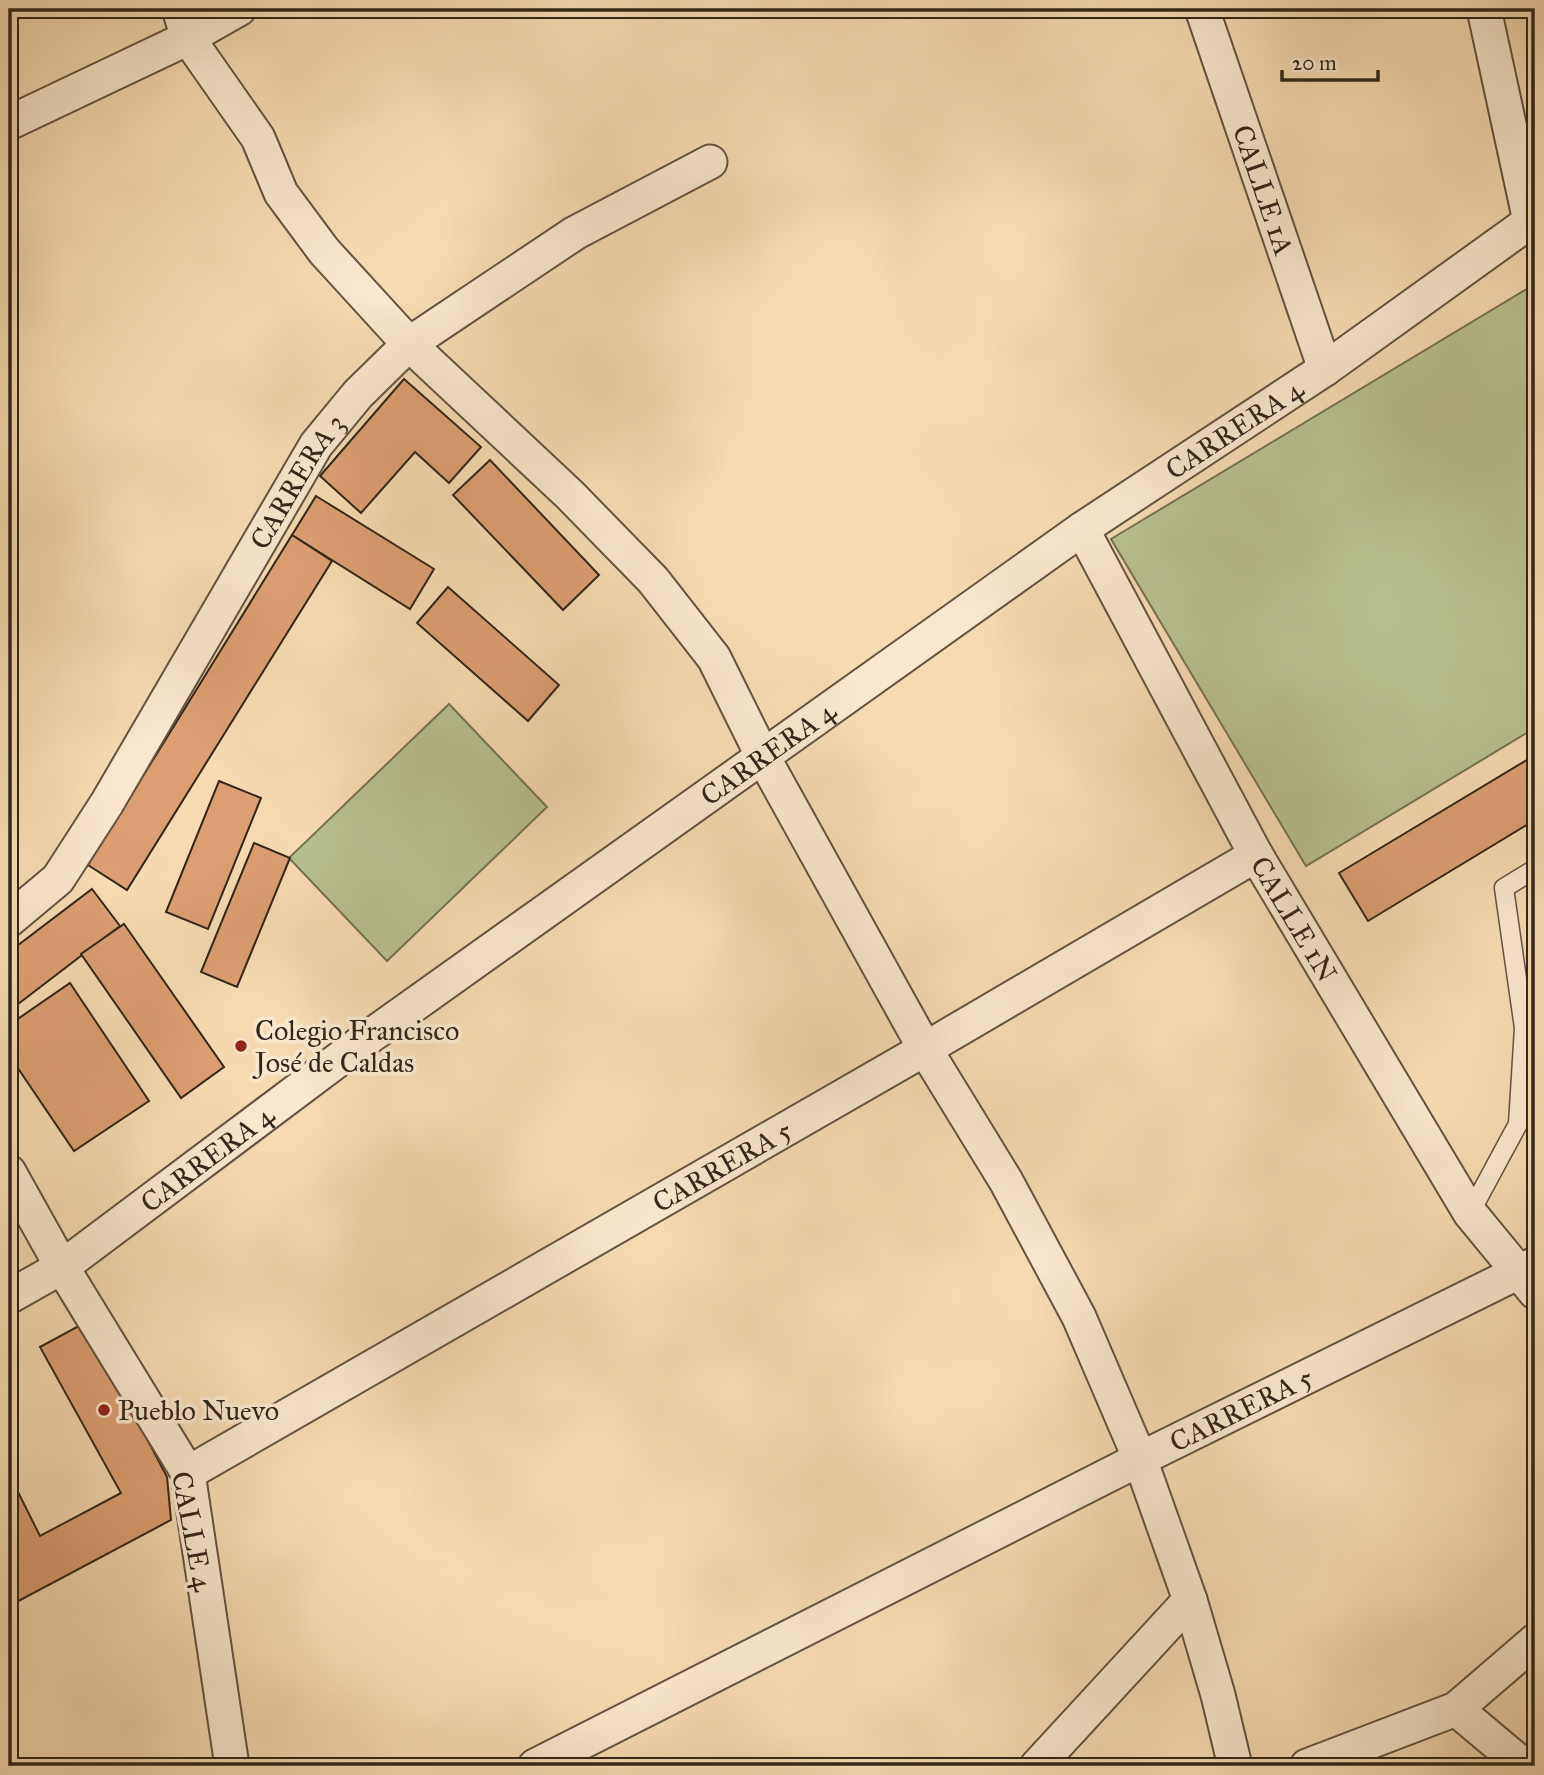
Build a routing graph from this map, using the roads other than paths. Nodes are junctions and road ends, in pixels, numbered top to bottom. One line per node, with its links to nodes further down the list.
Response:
1 (239, 9): 4 (street)
2 (1202, 9): 9 (street, CALLE 1A)
3 (1485, 9): 7 (street)
4 (183, 23): 5 (street); 8 (street)
5 (9, 123)
6 (710, 162): 8 (street, CARRERA 3)
7 (1533, 220): 9 (street, CARRERA 4)
8 (409, 344): 11 (street); 14 (street, CARRERA 3)
9 (1325, 369): 10 (street, CARRERA 4)
10 (1082, 528): 11 (street, CARRERA 4); 12 (street, CALLE 1N)
11 (762, 757): 15 (street); 18 (street, CARRERA 4)
12 (1256, 855): 15 (street, CARRERA 5); 17 (street, CALLE 1N)
13 (1535, 869): 17 (lane)
14 (9, 920)
15 (925, 1049): 21 (street); 22 (street, CARRERA 5)
16 (9, 1172): 18 (street, CALLE 4)
17 (1470, 1213): 19 (street, CALLE 1N)
18 (62, 1267): 20 (street, CARRERA 4); 22 (street, CALLE 4)
19 (1530, 1276): 21 (street, CARRERA 5)
20 (9, 1297)
21 (1140, 1460): 23 (street); 27 (street, CARRERA 5)
22 (188, 1473): 26 (street, CALLE 4)
23 (1191, 1600): 28 (street); 29 (street)
24 (1535, 1641): 25 (street)
25 (1456, 1709): 30 (street); 31 (street)
26 (232, 1766)
27 (535, 1766)
28 (1037, 1766)
29 (1235, 1766)
30 (1307, 1766)
31 (1524, 1766)

